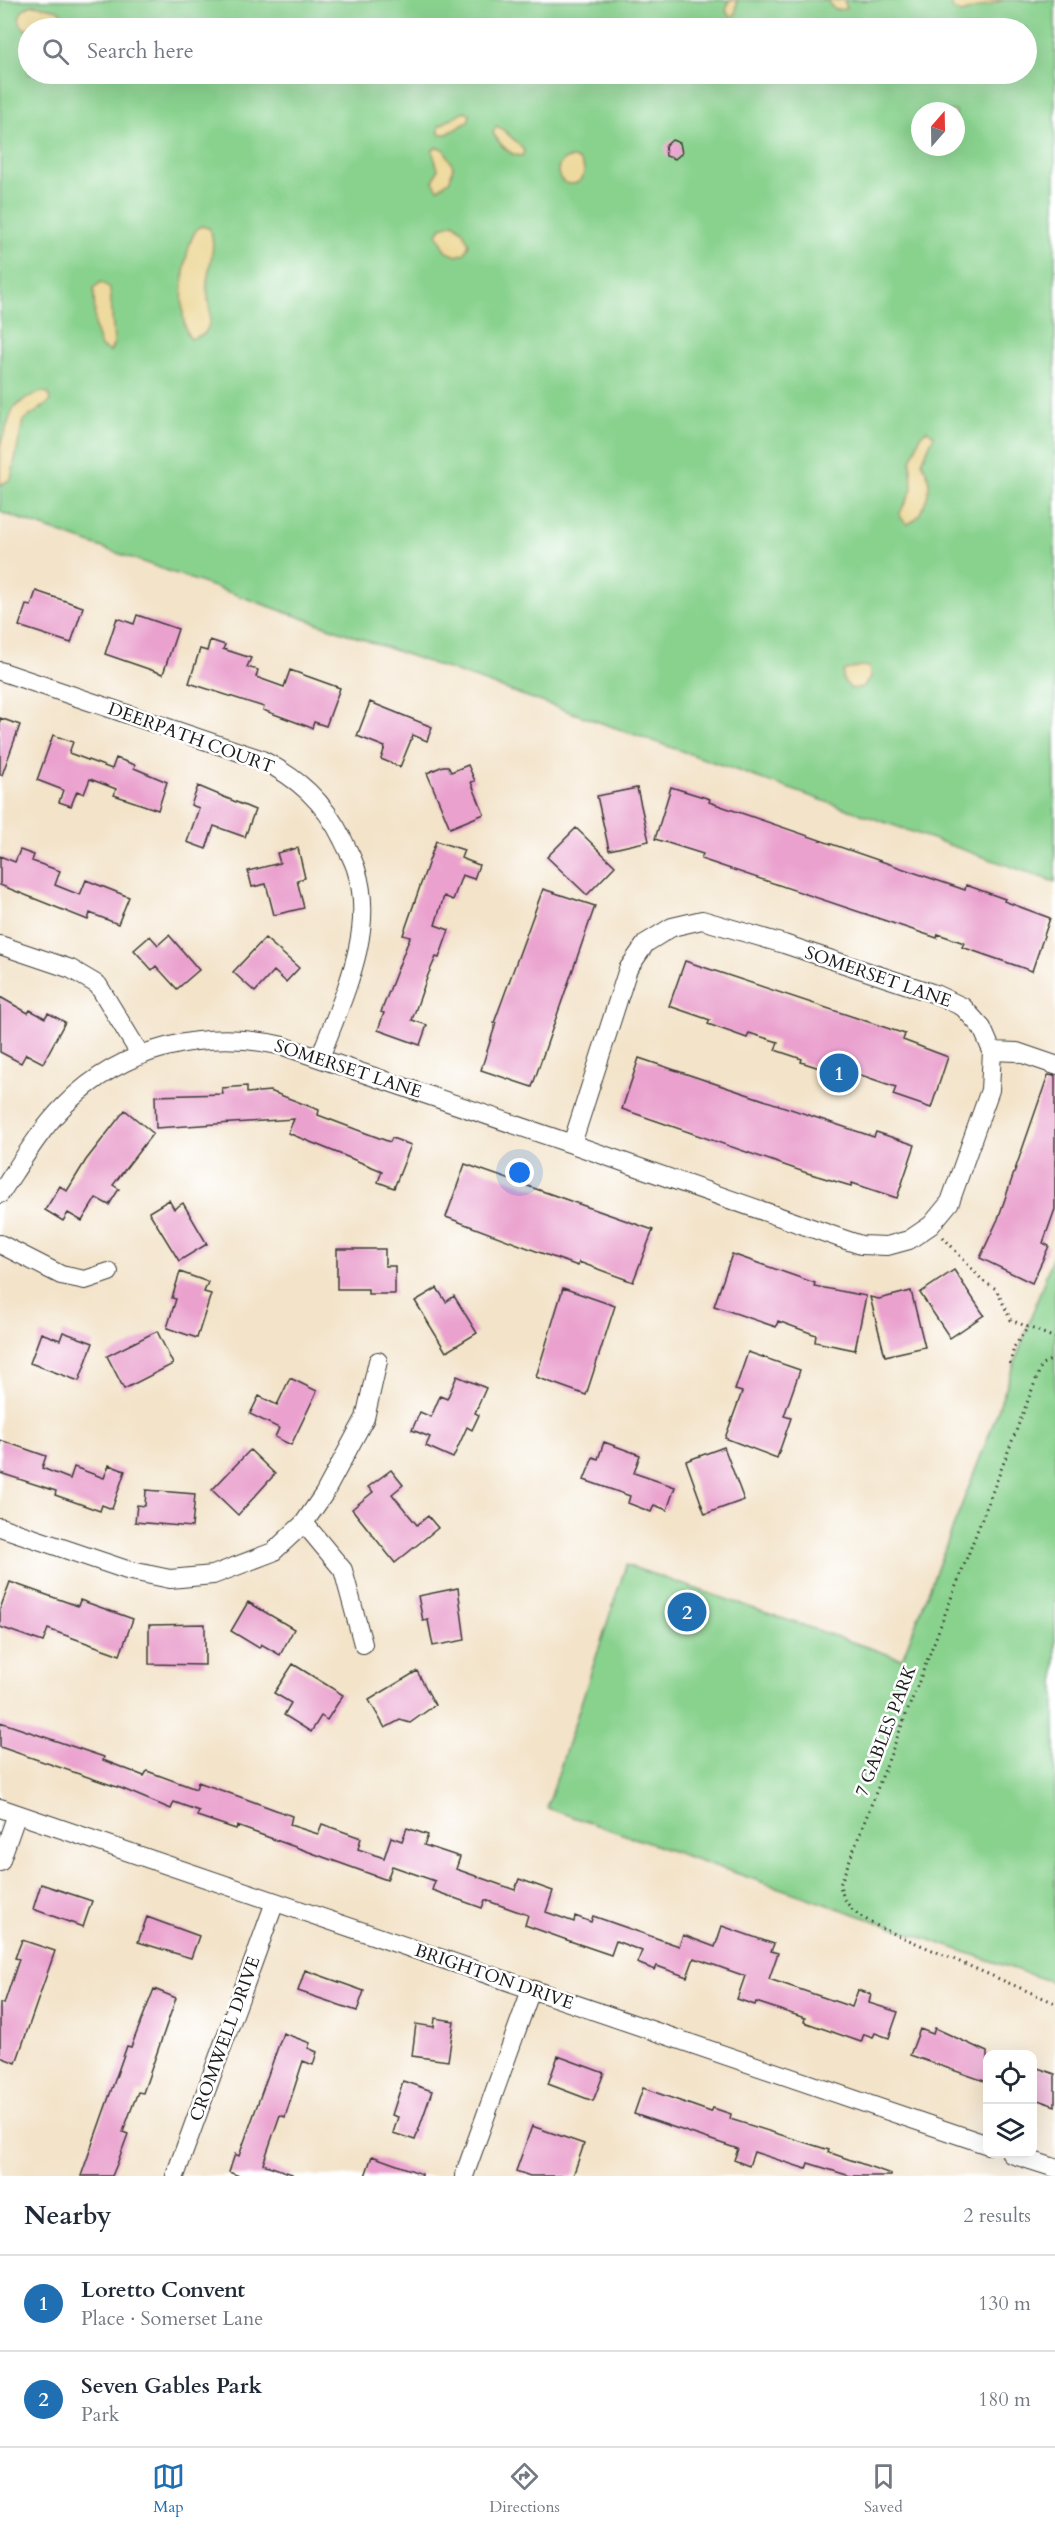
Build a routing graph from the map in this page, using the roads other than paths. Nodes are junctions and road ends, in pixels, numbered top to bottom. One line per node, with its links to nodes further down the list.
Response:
1 (0, 671): 5 (street, DEERPATH COURT)
2 (0, 945): 4 (street)
3 (992, 1051): 6 (street); 7 (street, SOMERSET LANE); 7 (street, SOMERSET LANE)
4 (140, 1054): 5 (street, SOMERSET LANE); 8 (street, SOMERSET LANE)
5 (320, 1058): 7 (street, SOMERSET LANE)
6 (1055, 1065)
7 (572, 1144)
8 (0, 1194)
9 (0, 1244): 10 (street)
10 (109, 1272)
11 (378, 1361): 12 (street)
12 (304, 1523): 13 (street); 14 (street)
13 (0, 1527)
14 (363, 1644)
15 (9, 1811): 16 (street); 17 (street, BRIGHTON DRIVE)
16 (0, 1862)
17 (274, 1902): 18 (street, BRIGHTON DRIVE); 22 (street, CROMWELL DRIVE)
18 (531, 1990): 19 (street, BRIGHTON DRIVE); 23 (street)
19 (983, 2144)
20 (1024, 2158): 21 (street)
21 (1055, 2168)
22 (175, 2176)
23 (464, 2176)

